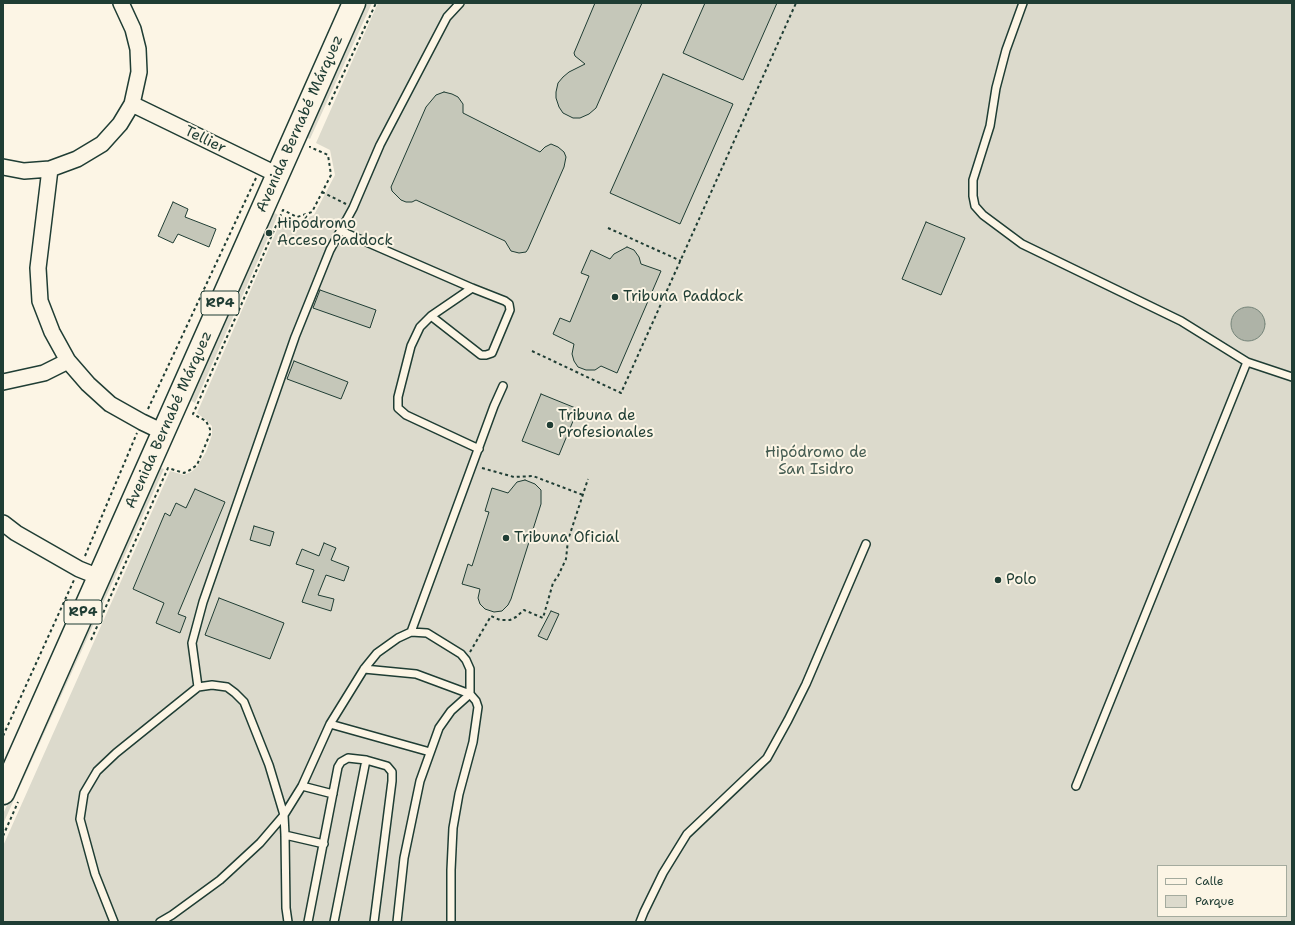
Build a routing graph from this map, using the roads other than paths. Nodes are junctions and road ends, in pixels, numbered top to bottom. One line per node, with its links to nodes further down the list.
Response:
1 (354, 3): 8 (main road, Avenida Bernabé Márquez / RP4)
2 (460, 3): 9 (lane)
3 (1023, 3): 13 (lane)
4 (124, 4): 5 (street)
5 (132, 104): 7 (street); 8 (street, Tellier)
6 (3, 167): 7 (street)
7 (50, 169): 12 (street)
8 (278, 175): 17 (main road, Avenida Bernabé Márquez / RP4)
9 (341, 230): 10 (lane); 24 (lane)
10 (472, 288): 11 (lane); 11 (lane)
11 (430, 316): 18 (lane)
12 (68, 361): 15 (street); 17 (street)
13 (1247, 362): 14 (lane); 30 (lane)
14 (1292, 377)
15 (3, 382)
16 (503, 386): 18 (lane)
17 (163, 432): 21 (main road, Avenida Bernabé Márquez / RP4)
18 (479, 449): 22 (lane)
19 (3, 523): 21 (street)
20 (866, 544): 44 (lane)
21 (99, 577): 32 (main road, Avenida Bernabé Márquez / RP4)
22 (411, 632): 23 (lane); 25 (lane)
23 (364, 669): 25 (lane); 26 (lane)
24 (198, 687): 33 (lane); 36 (lane)
25 (470, 694): 27 (lane); 43 (lane)
26 (330, 724): 27 (lane); 29 (lane)
27 (430, 752): 42 (lane)
28 (366, 760): 31 (lane); 40 (lane); 41 (lane)
29 (302, 786): 31 (lane); 33 (lane)
30 (1076, 786)
31 (333, 794): 35 (lane)
32 (11, 796)
33 (284, 815): 34 (lane); 37 (lane)
34 (286, 835): 35 (lane); 38 (lane)
35 (324, 844): 39 (lane)
36 (114, 922)
37 (160, 922)
38 (288, 922)
39 (308, 922)
40 (334, 922)
41 (374, 922)
42 (397, 922)
43 (451, 922)
44 (640, 922)

